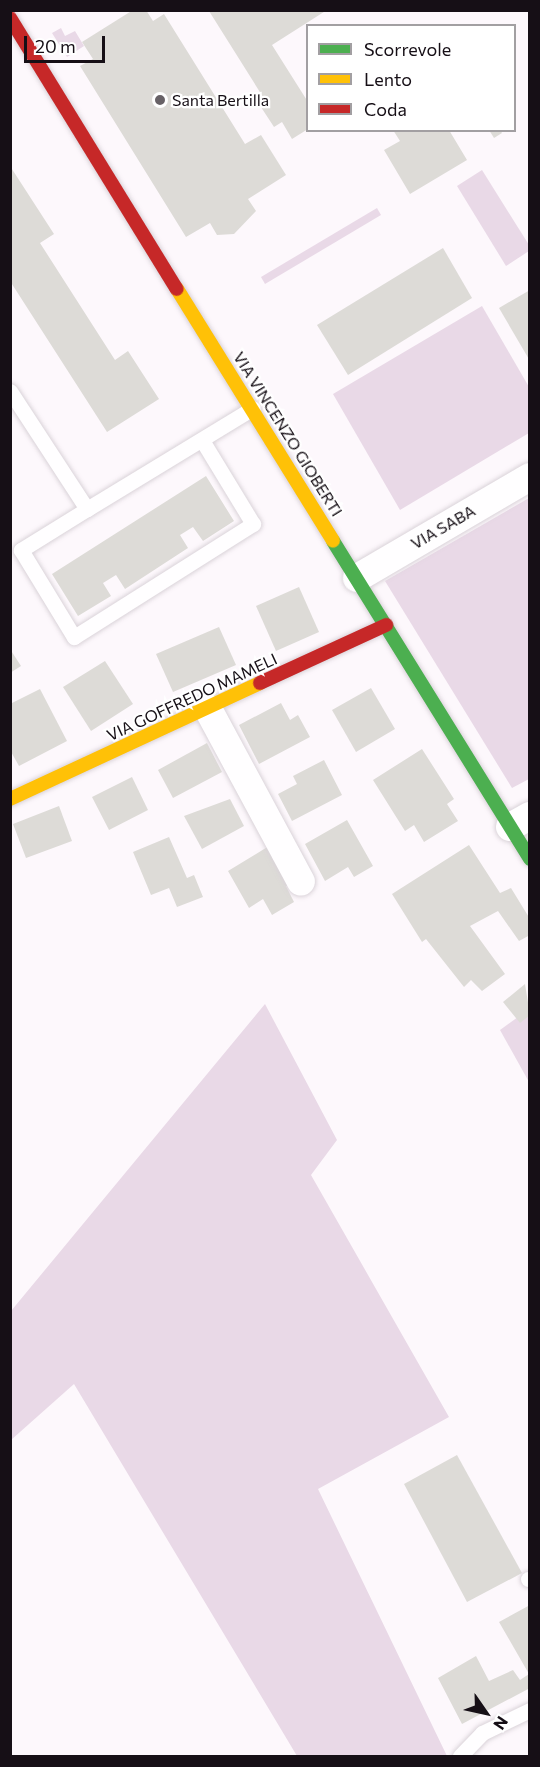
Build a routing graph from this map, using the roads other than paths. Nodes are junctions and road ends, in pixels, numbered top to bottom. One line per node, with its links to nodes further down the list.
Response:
1 (12, 24): 3 (street, VIA VINCENZO GIOBERTI)
2 (10, 391): 6 (lane)
3 (253, 408): 4 (lane); 7 (street, VIA VINCENZO GIOBERTI)
4 (202, 440): 6 (lane); 6 (lane)
5 (530, 477): 7 (street, VIA SABA)
6 (87, 509)
7 (357, 578): 8 (street, VIA VINCENZO GIOBERTI)
8 (386, 625): 9 (street, VIA GOFFREDO MAMELI); 11 (street, VIA VINCENZO GIOBERTI)
9 (208, 709): 10 (street, VIA GOFFREDO MAMELI); 13 (street)
10 (10, 799)
11 (520, 822): 12 (street, VIA VINCENZO GIOBERTI)
12 (530, 859)
13 (301, 882)
14 (530, 1710): 15 (lane)
15 (460, 1756)

